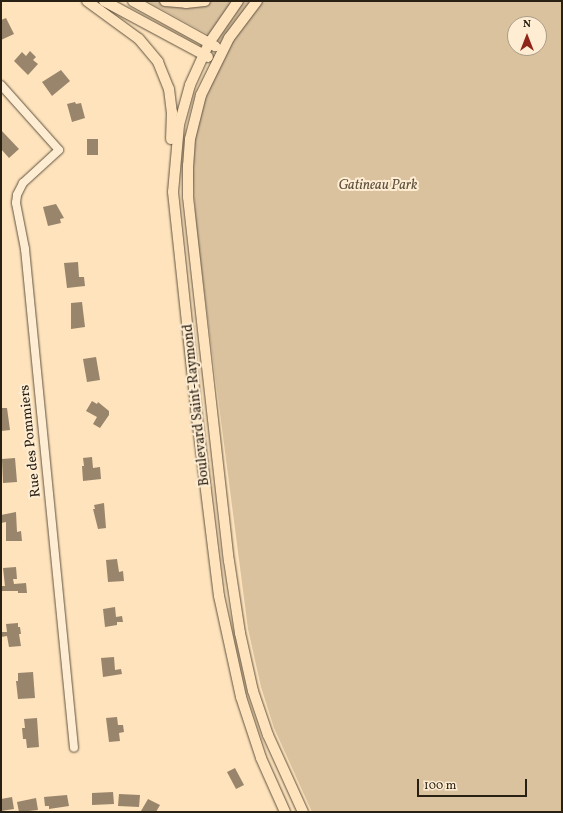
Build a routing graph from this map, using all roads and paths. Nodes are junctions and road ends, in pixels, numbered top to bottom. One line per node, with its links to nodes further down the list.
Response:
1 (87, 1): 13 (main road)
2 (104, 1): 10 (main road)
3 (132, 1): 8 (main road)
4 (165, 1): 5 (main road)
5 (205, 1)
6 (238, 1): 8 (main road, Boulevard Saint-Raymond)
7 (257, 1): 9 (main road, Boulevard Saint-Raymond)
8 (209, 43): 9 (main road); 10 (main road, Boulevard Saint-Raymond)
9 (222, 50): 11 (main road, Boulevard Saint-Raymond)
10 (203, 55): 11 (main road); 13 (main road, Boulevard Saint-Raymond)
11 (216, 61): 16 (main road, Boulevard Saint-Raymond)
12 (1, 85): 14 (street, Rue des Pommiers)
13 (173, 192): 15 (main road, Boulevard Saint-Raymond)
14 (74, 748)
15 (285, 812)
16 (302, 812)

